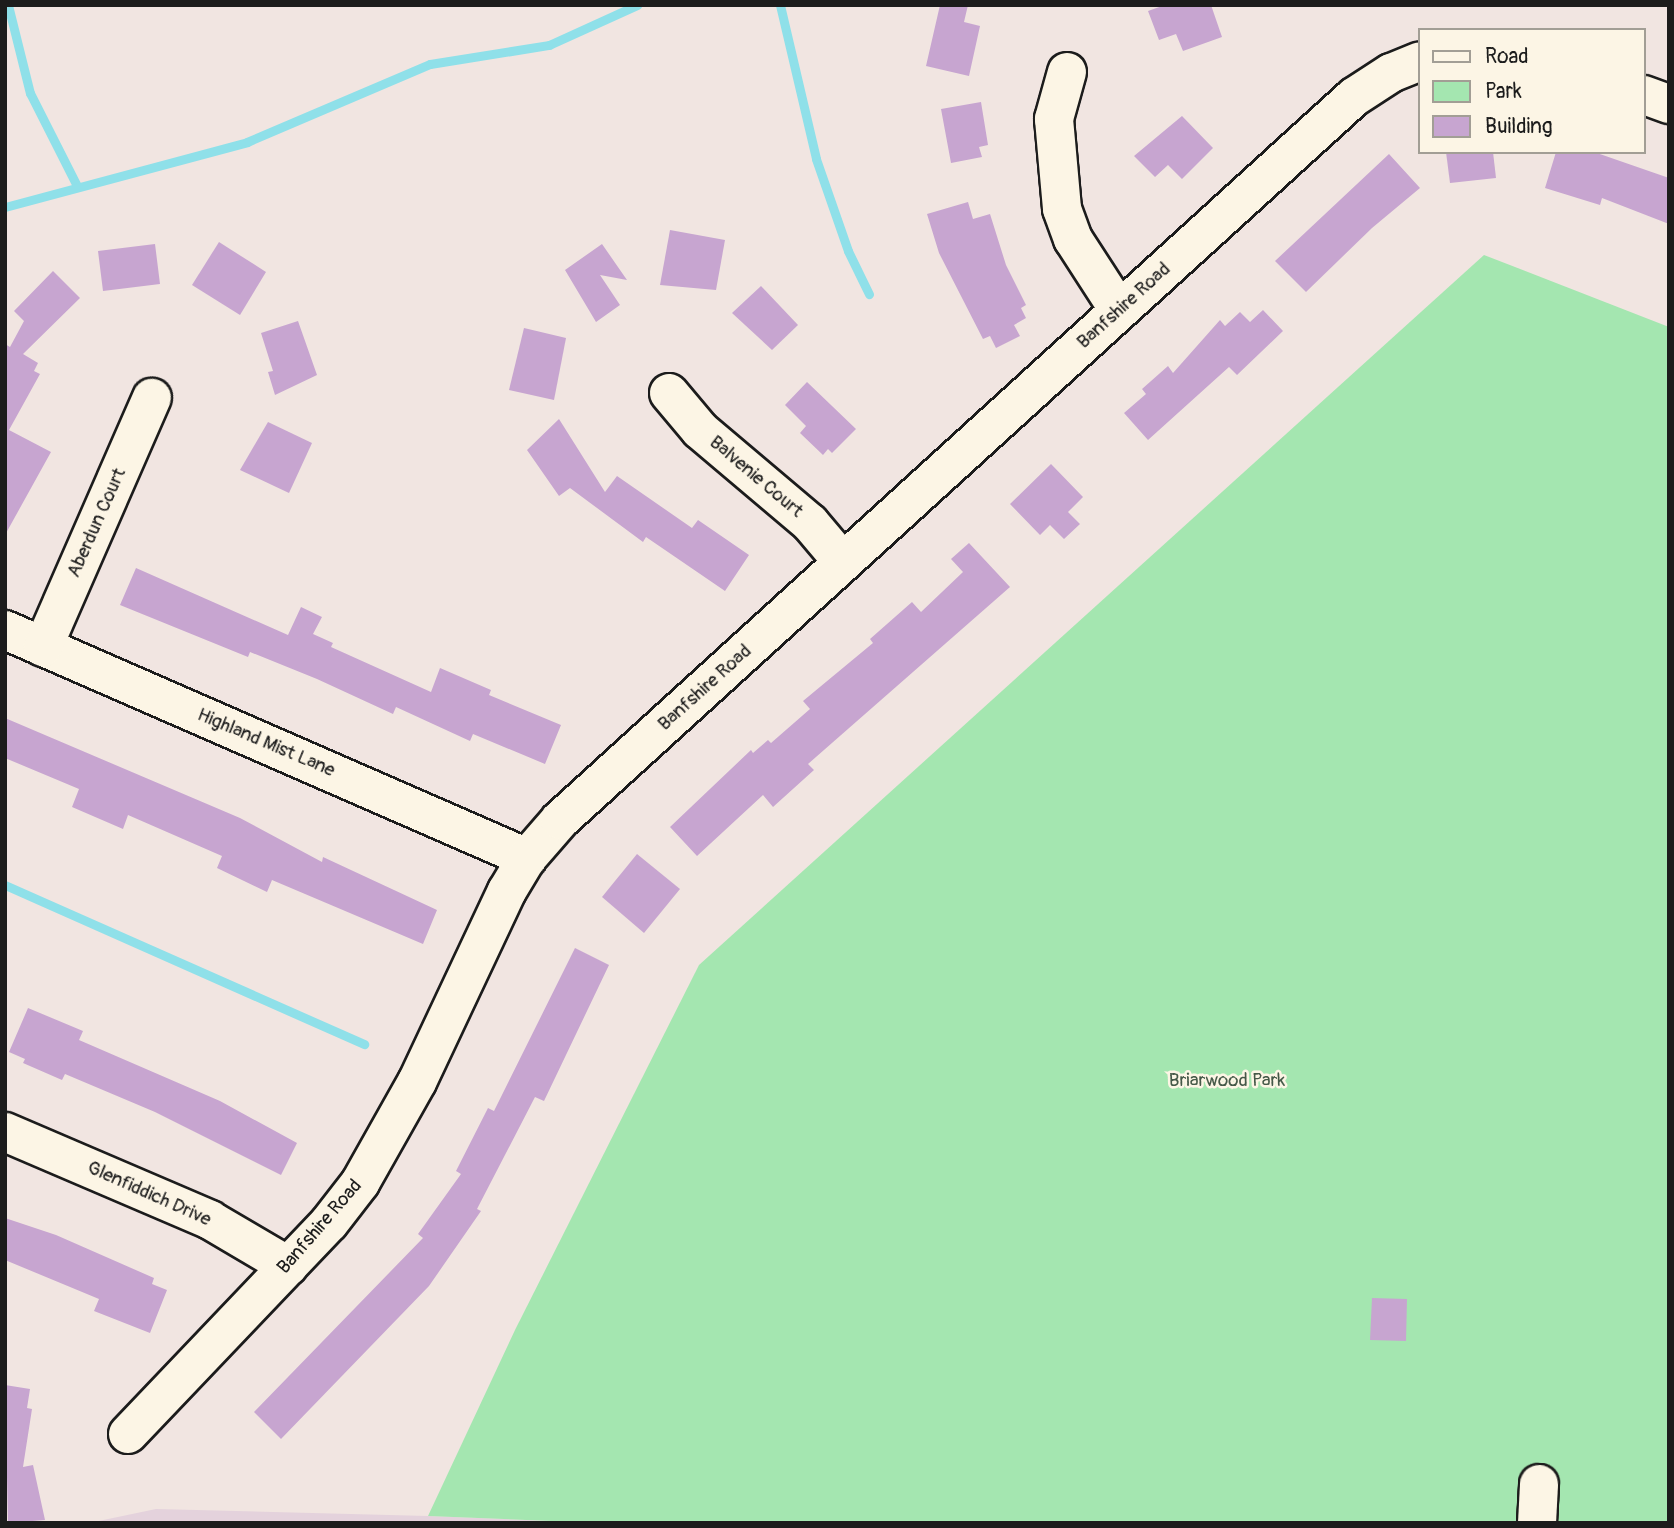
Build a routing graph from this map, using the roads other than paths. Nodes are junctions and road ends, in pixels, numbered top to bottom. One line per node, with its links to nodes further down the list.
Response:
1 (1418, 62): 5 (street, Banfshire Road)
2 (1067, 72): 5 (street)
3 (1646, 95): 4 (street)
4 (1669, 104)
5 (1119, 310): 8 (street, Banfshire Road)
6 (669, 393): 8 (street, Balvenie Court)
7 (152, 398): 10 (street, Aberdun Court)
8 (843, 562): 11 (street, Banfshire Road)
9 (5, 630): 10 (street, Highland Mist Lane)
10 (43, 647): 11 (street, Highland Mist Lane)
11 (527, 858): 13 (street, Banfshire Road)
12 (5, 1132): 13 (street, Glenfiddich Drive)
13 (288, 1266): 14 (street, Banfshire Road)
14 (128, 1434)
15 (1539, 1484): 16 (street)
16 (1537, 1523)

